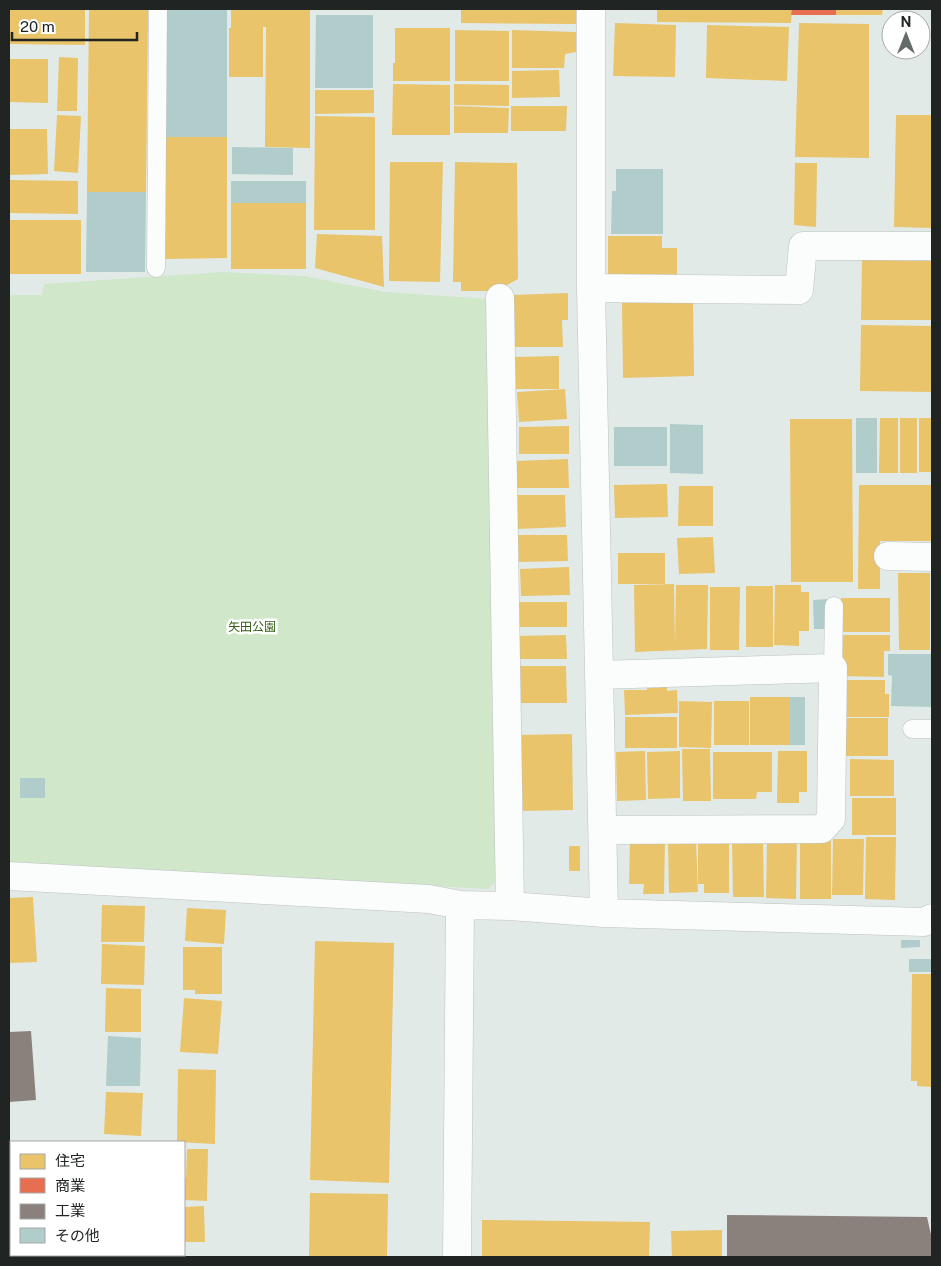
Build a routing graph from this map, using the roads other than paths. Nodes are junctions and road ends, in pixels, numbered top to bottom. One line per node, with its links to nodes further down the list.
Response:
1 (158, 9): 4 (lane)
2 (591, 9): 5 (street)
3 (932, 246): 5 (street)
4 (156, 268)
5 (591, 288): 11 (street)
6 (500, 298): 17 (street)
7 (888, 556): 8 (street)
8 (932, 557)
9 (834, 606): 10 (lane)
10 (833, 668): 11 (street); 14 (street)
11 (599, 675): 14 (street)
12 (912, 729): 13 (lane)
13 (932, 729)
14 (603, 830): 18 (street)
15 (9, 876): 16 (street)
16 (460, 905): 17 (street); 20 (street)
17 (510, 906): 18 (street)
18 (604, 913): 19 (street)
19 (932, 918)
20 (457, 1257)

